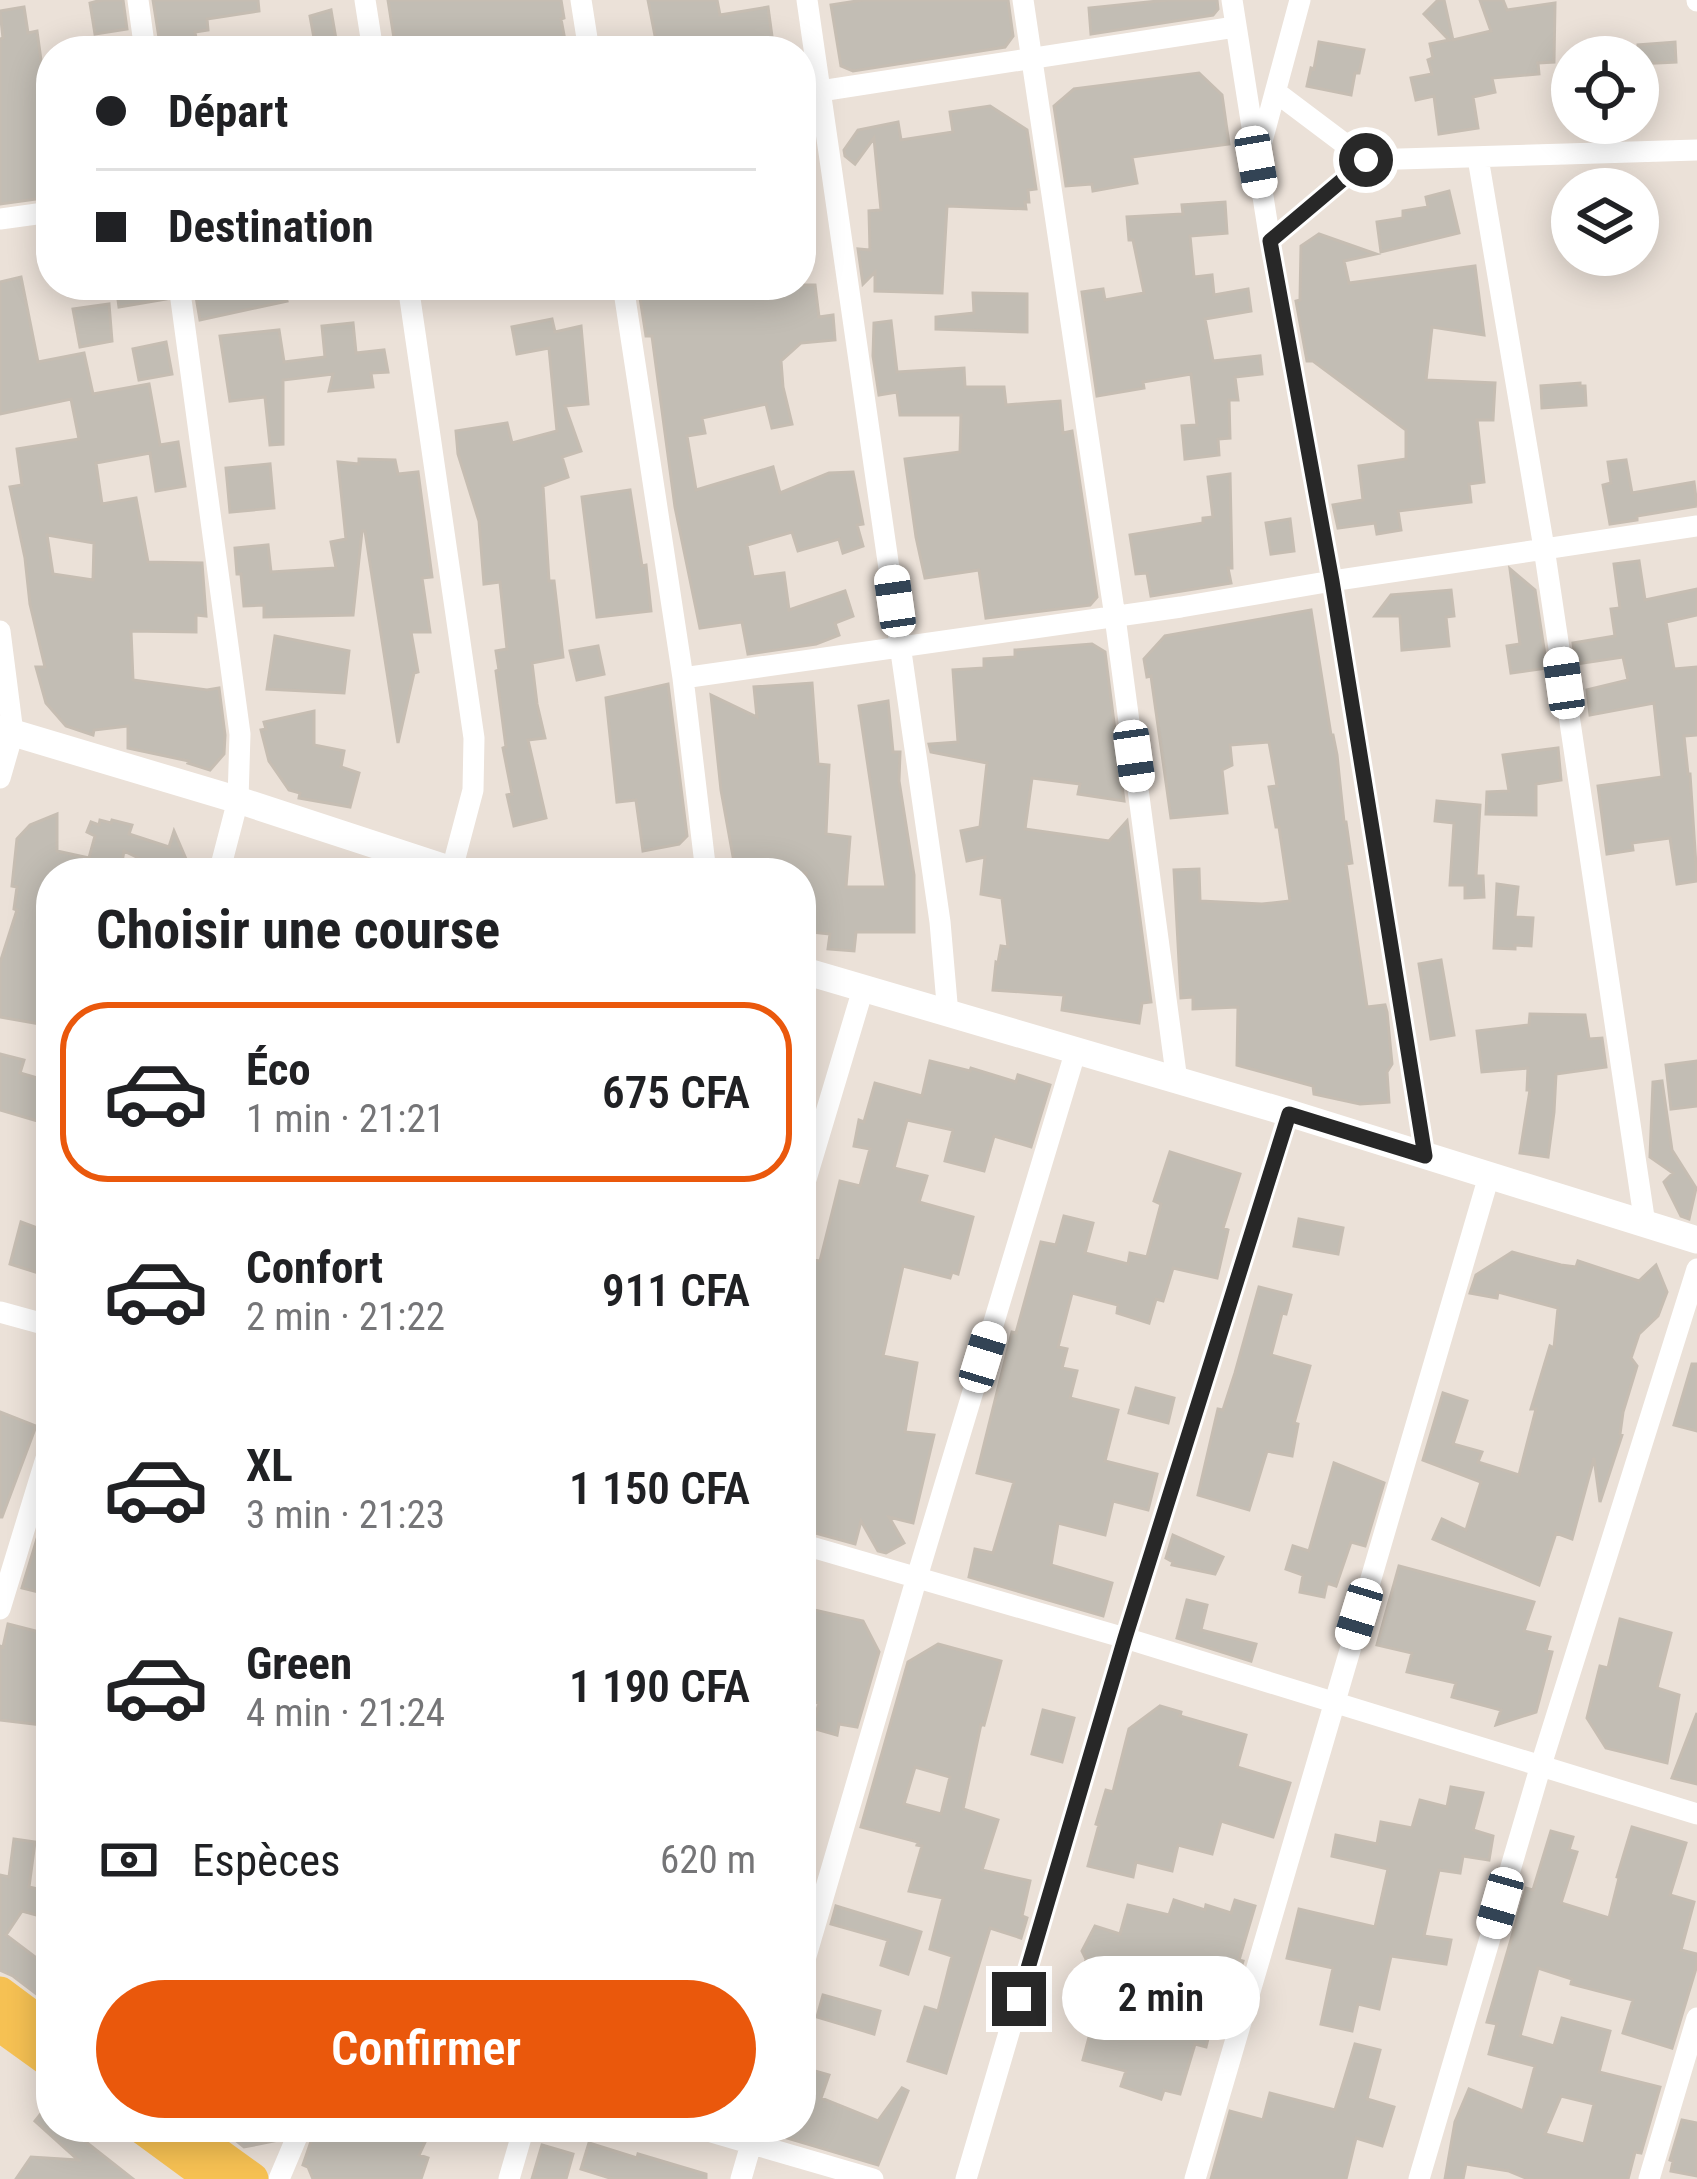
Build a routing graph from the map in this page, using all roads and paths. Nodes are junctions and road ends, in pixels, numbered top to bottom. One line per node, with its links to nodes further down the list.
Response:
1 (137, 0): 9 (street)
2 (365, 0): 10 (street)
3 (581, 0): 11 (street)
4 (807, 0): 12 (street)
5 (1023, 0): 13 (street)
6 (1232, 0): 8 (street)
7 (1300, 0): 15 (street)
8 (1235, 28): 13 (street); 20 (street)
9 (143, 36)
10 (371, 36)
11 (587, 36)
12 (808, 36)
13 (1032, 60): 14 (street); 30 (street)
14 (816, 91)
15 (1277, 93): 19 (street); 20 (street)
16 (816, 128): 32 (street)
17 (1697, 150): 18 (street)
18 (1478, 158): 19 (street); 28 (street)
19 (1366, 160): 23 (street)
20 (1256, 162): 23 (street)
21 (36, 214): 22 (street)
22 (0, 219)
23 (1270, 241): 29 (street)
24 (180, 300): 36 (street)
25 (410, 300): 39 (street)
26 (625, 300): 33 (street)
27 (1697, 526): 28 (street)
28 (1544, 548): 29 (street); 50 (street)
29 (1332, 581): 30 (street); 48 (street)
30 (1115, 617): 32 (street); 45 (street)
31 (0, 631): 34 (street)
32 (902, 648): 33 (street); 43 (street)
33 (683, 678): 40 (street)
34 (6, 731): 35 (street); 36 (street)
35 (0, 778)
36 (238, 800): 37 (street); 38 (street)
37 (223, 858)
38 (412, 858)
39 (457, 858)
40 (704, 858)
41 (816, 975): 42 (street)
42 (863, 989): 43 (street); 47 (street)
43 (948, 1015): 44 (street)
44 (1076, 1050): 45 (street); 57 (street)
45 (1177, 1081): 46 (street)
46 (1289, 1114): 48 (street); 59 (street)
47 (816, 1146)
48 (1425, 1156): 49 (street)
49 (1489, 1176): 50 (street); 60 (street)
50 (1645, 1224): 51 (street)
51 (1697, 1240)
52 (1697, 1269): 61 (street)
53 (0, 1312): 54 (street)
54 (36, 1322)
55 (36, 1491): 58 (street)
56 (816, 1548): 57 (street)
57 (916, 1577): 59 (street); 63 (street)
58 (0, 1609)
59 (1125, 1638): 60 (street); 81 (street)
60 (1333, 1702): 61 (street); 82 (street)
61 (1541, 1766): 62 (street); 83 (street)
62 (1697, 1814)
63 (816, 1921)
64 (0, 1993): 66 (main road)
65 (1697, 2018): 84 (street)
66 (36, 2020)
67 (0, 2025): 68 (main road)
68 (36, 2051)
69 (161, 2142): 75 (main road)
70 (201, 2142): 76 (main road)
71 (295, 2142): 77 (street)
72 (520, 2142): 78 (street)
73 (752, 2142): 79 (street)
74 (771, 2142): 80 (street)
75 (212, 2179)
76 (252, 2179)
77 (279, 2179)
78 (509, 2179)
79 (741, 2179)
80 (873, 2179)
81 (966, 2179)
82 (1196, 2179)
83 (1419, 2179)
84 (1648, 2179)

